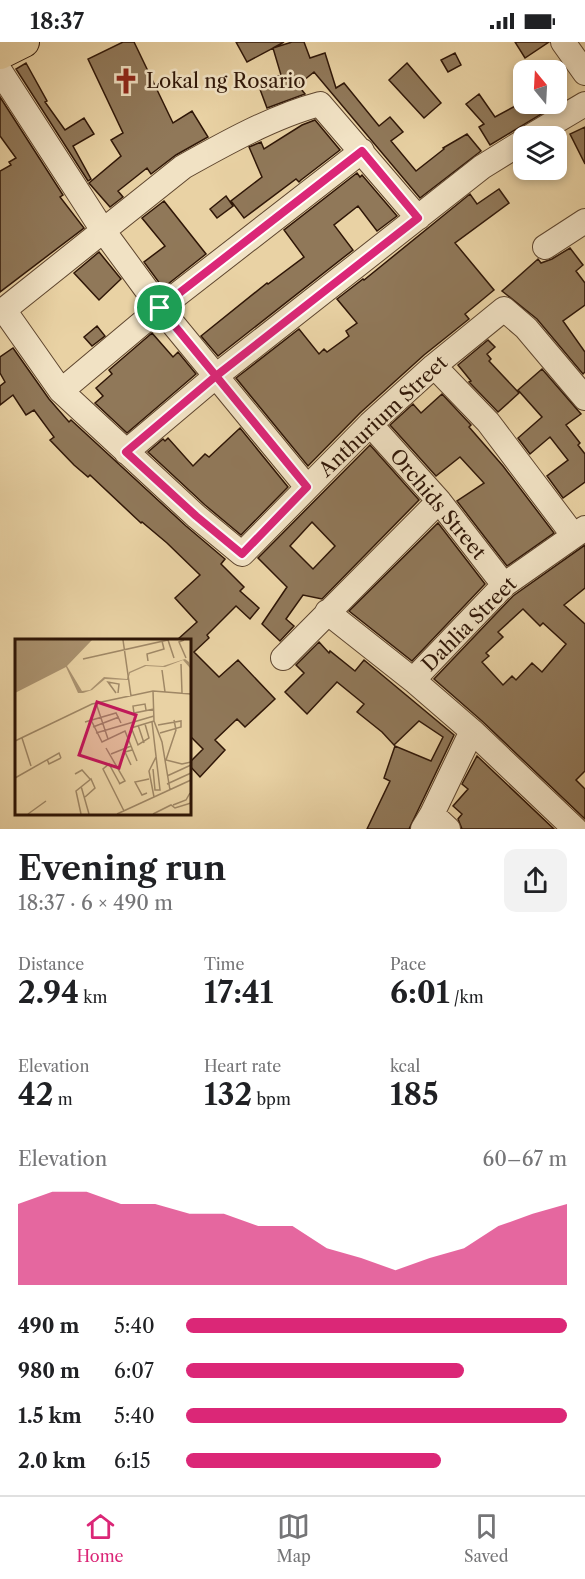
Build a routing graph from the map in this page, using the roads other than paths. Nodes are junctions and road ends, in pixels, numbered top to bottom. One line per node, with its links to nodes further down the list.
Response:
1 (24, 42): 3 (main road)
2 (563, 42): 5 (street)
3 (0, 54)
4 (0, 71): 11 (street)
5 (585, 73)
6 (585, 104): 7 (street)
7 (548, 126)
8 (513, 148): 10 (street)
9 (362, 151): 10 (street); 11 (street); 14 (street)
10 (418, 218): 17 (street)
11 (102, 229): 14 (street); 15 (street)
12 (581, 232): 13 (street)
13 (545, 247)
14 (160, 308): 17 (street); 18 (street)
15 (2, 311): 18 (street)
16 (434, 366): 19 (street, Anthurium Street); 20 (street, Anthurium Street); 24 (street)
17 (216, 376): 21 (street); 22 (street)
18 (61, 391): 21 (street)
19 (585, 398)
20 (370, 424): 22 (street, Anthurium Street); 23 (street, Orchids Street)
21 (126, 452): 22 (street, Anthurium Street)
22 (307, 487)
23 (439, 501): 25 (street, Orchids Street); 26 (street)
24 (579, 532): 25 (street, Dahlia Street)
25 (504, 585): 28 (street, Dahlia Street)
26 (327, 612): 27 (street); 28 (street)
27 (283, 658)
28 (413, 680): 29 (street)
29 (472, 731): 30 (street); 31 (street)
30 (434, 824)
31 (575, 829)

